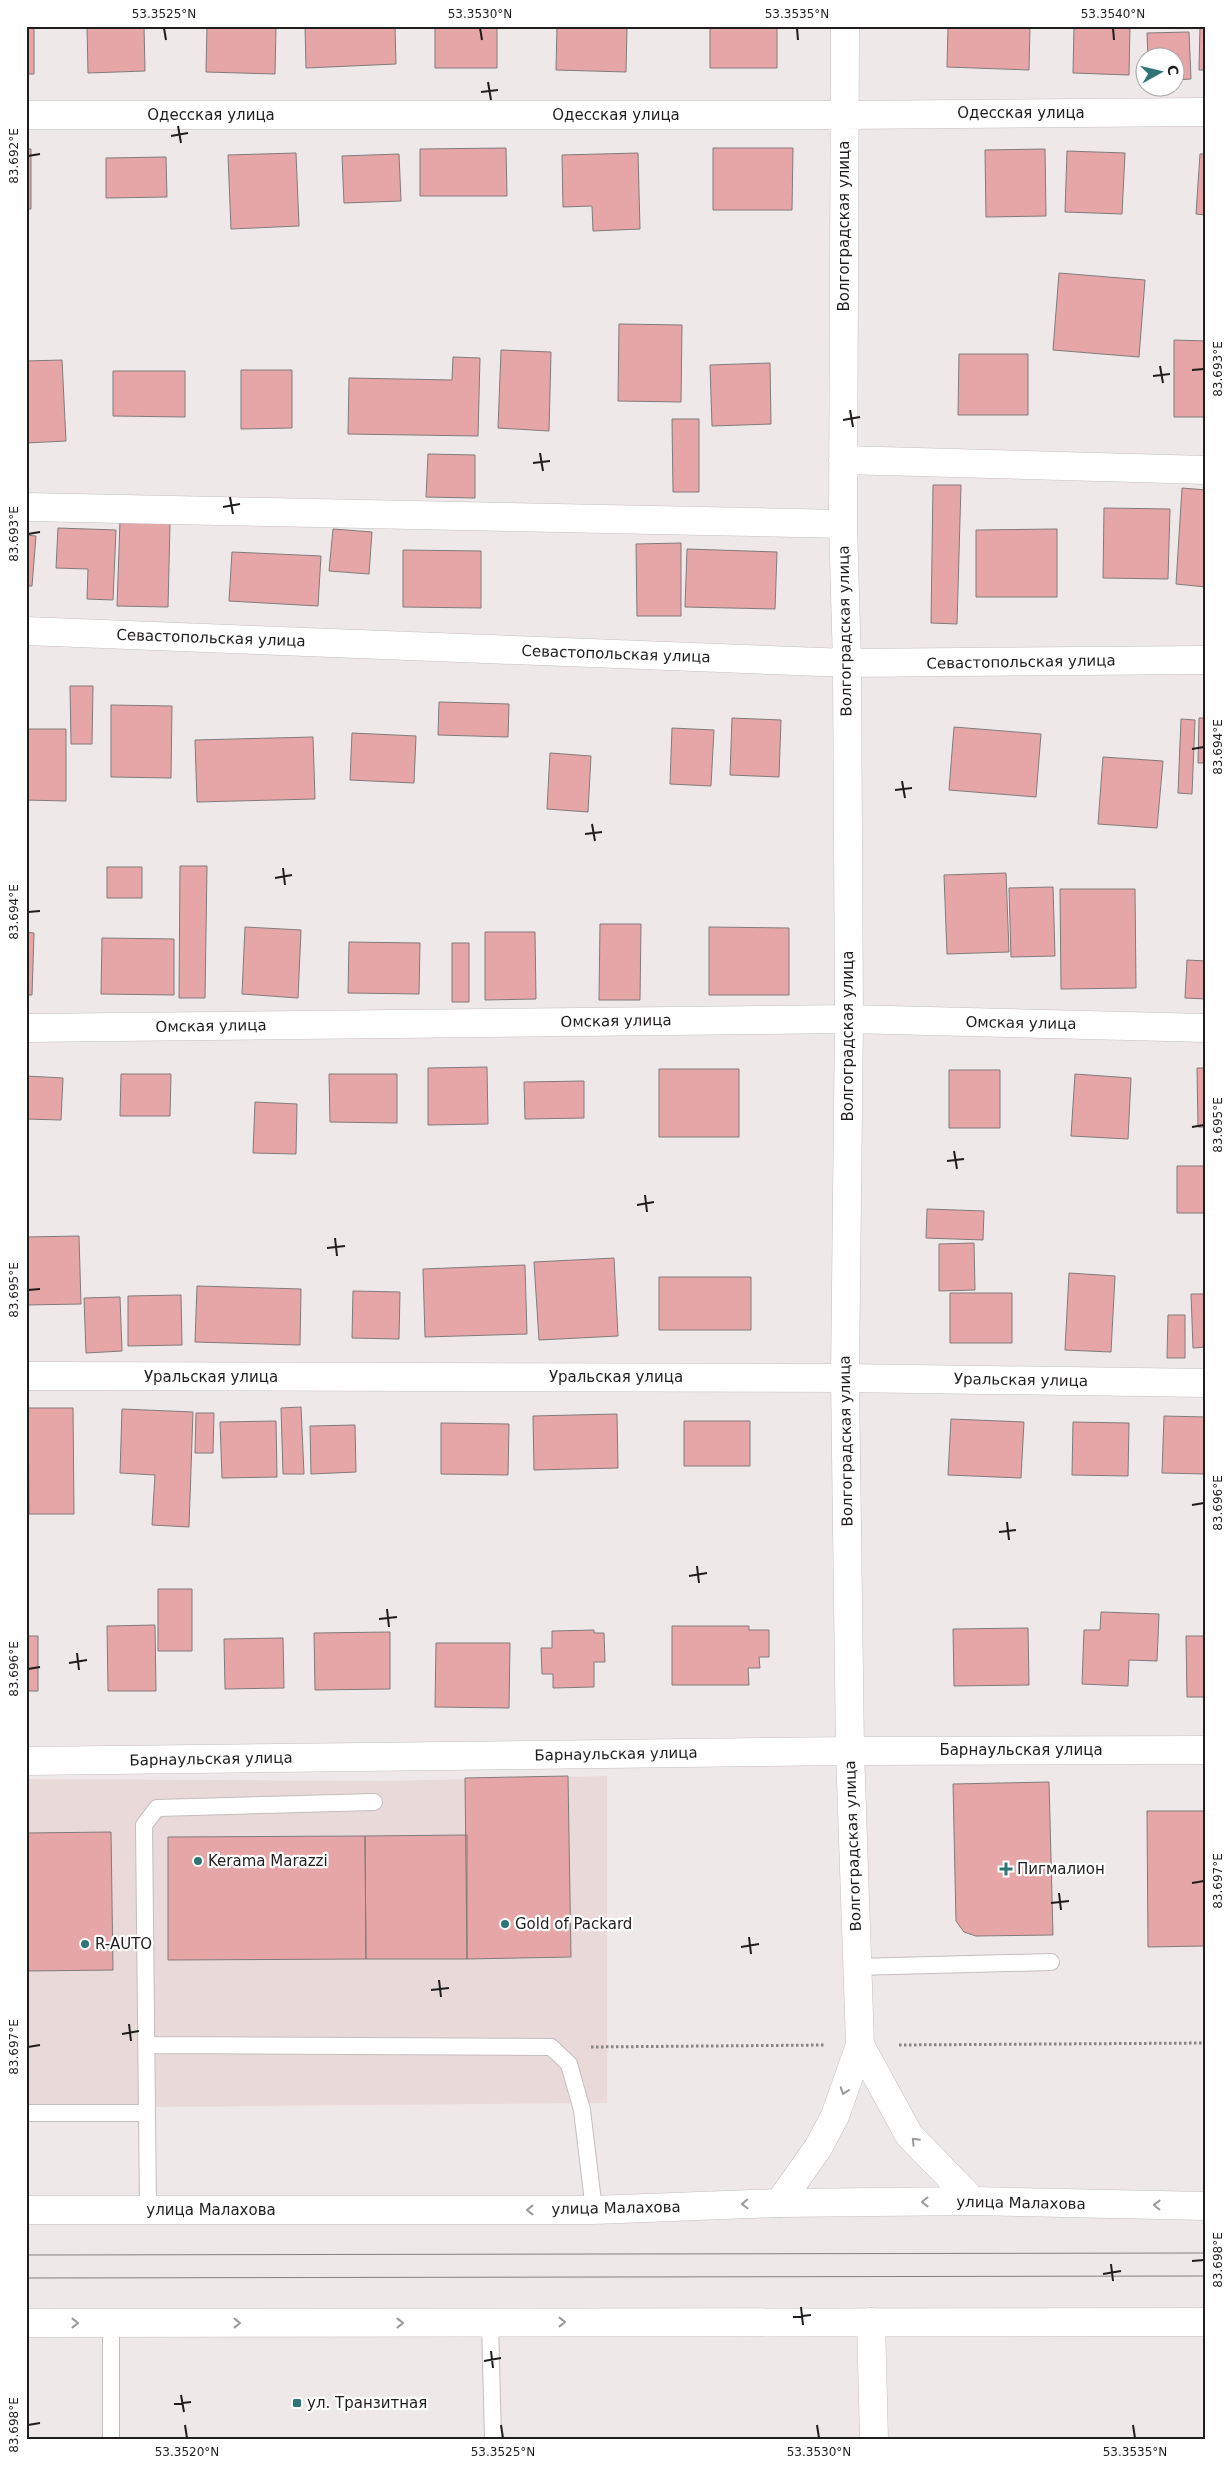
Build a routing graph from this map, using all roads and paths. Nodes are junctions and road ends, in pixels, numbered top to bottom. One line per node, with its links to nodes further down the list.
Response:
1 (845, 26): 4 (street, Волгоградская улица)
2 (1206, 112): 4 (street, Одесская улица)
3 (26, 115): 4 (street, Одесская улица)
4 (845, 115): 5 (street, Волгоградская улица)
5 (843, 460): 6 (street); 8 (street, Волгоградская улица)
6 (1206, 470)
7 (26, 508): 8 (street)
8 (843, 524): 11 (street, Волгоградская улица)
9 (26, 631): 11 (street, Севастопольская улица)
10 (1206, 660): 11 (street, Севастопольская улица)
11 (847, 663): 12 (street, Волгоградская улица)
12 (849, 1019): 13 (street, Омская улица); 14 (street, Омская улица); 16 (street, Волгоградская улица)
13 (26, 1028)
14 (1206, 1028)
15 (26, 1376): 16 (street, Уральская улица)
16 (845, 1378): 17 (street, Уральская улица); 18 (street, Волгоградская улица)
17 (1206, 1383)
18 (850, 1750): 19 (street, Барнаульская улица); 20 (street, Барнаульская улица); 23 (street, Волгоградская улица)
19 (1206, 1750)
20 (26, 1761)
21 (374, 1802): 24 (lane)
22 (1051, 1962): 23 (lane)
23 (856, 1967): 25 (street, Волгоградская улица)
24 (146, 2045): 27 (lane); 33 (lane)
25 (860, 2045): 28 (street, Волгоградская улица, one-way to 25); 29 (street, Волгоградская улица, one-way to 29)
26 (26, 2113): 27 (lane)
27 (147, 2113): 32 (lane)
28 (973, 2201): 29 (street, улица Малахова, one-way to 29); 30 (street, улица Малахова, one-way to 28)
29 (779, 2203): 33 (street, улица Малахова, one-way to 33)
30 (1206, 2206)
31 (26, 2210): 32 (street, улица Малахова)
32 (148, 2210): 33 (street, улица Малахова, one-way to 32)
33 (594, 2210)
34 (490, 2322): 35 (street, one-way to 35); 38 (street, one-way to 34); 40 (lane)
35 (871, 2322): 36 (street); 41 (street)
36 (1206, 2322)
37 (26, 2323): 38 (street, one-way to 38)
38 (111, 2323): 39 (lane)
39 (111, 2439)
40 (494, 2439)
41 (874, 2439)

